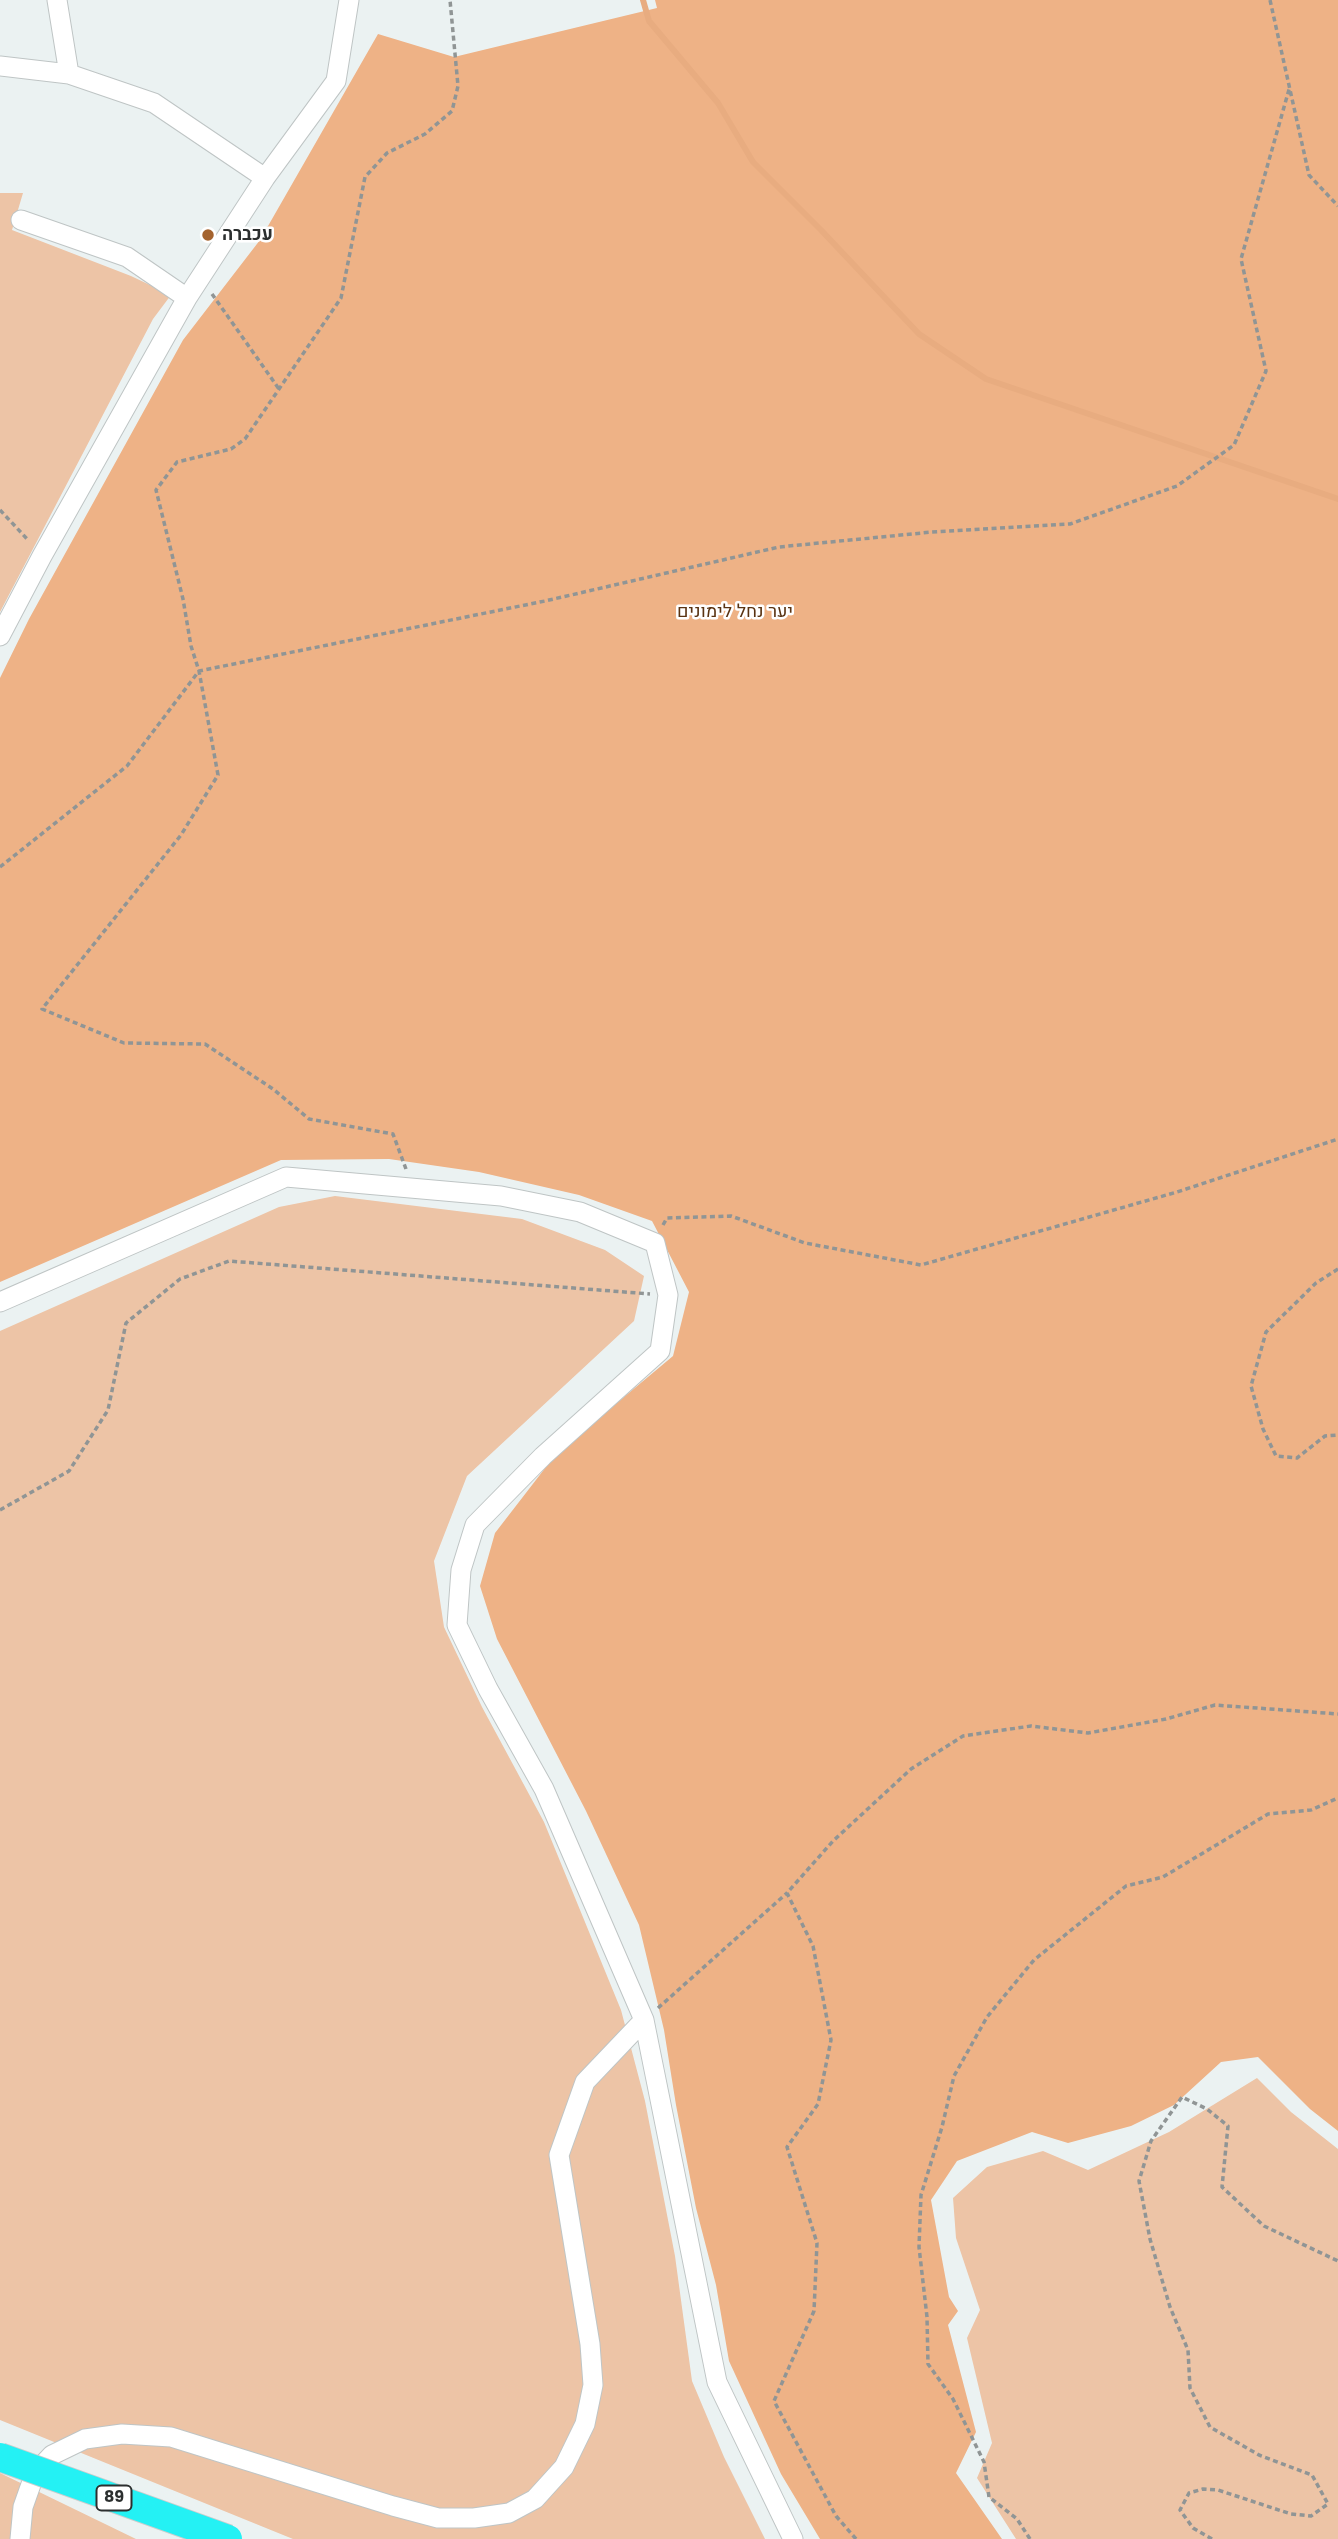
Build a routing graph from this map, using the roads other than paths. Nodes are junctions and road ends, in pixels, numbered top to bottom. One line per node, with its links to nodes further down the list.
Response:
1 (57, 0): 4 (street)
2 (349, 0): 5 (street)
3 (0, 66): 4 (street)
4 (69, 74): 5 (street)
5 (265, 178): 7 (street)
6 (21, 220): 7 (street)
7 (187, 298): 8 (street)
8 (0, 636)
9 (0, 1302): 10 (street)
10 (643, 2020): 12 (street); 14 (street)
11 (0, 2457): 13 (highway, 89, bridge)
12 (20, 2539)
13 (228, 2539)
14 (793, 2539)

